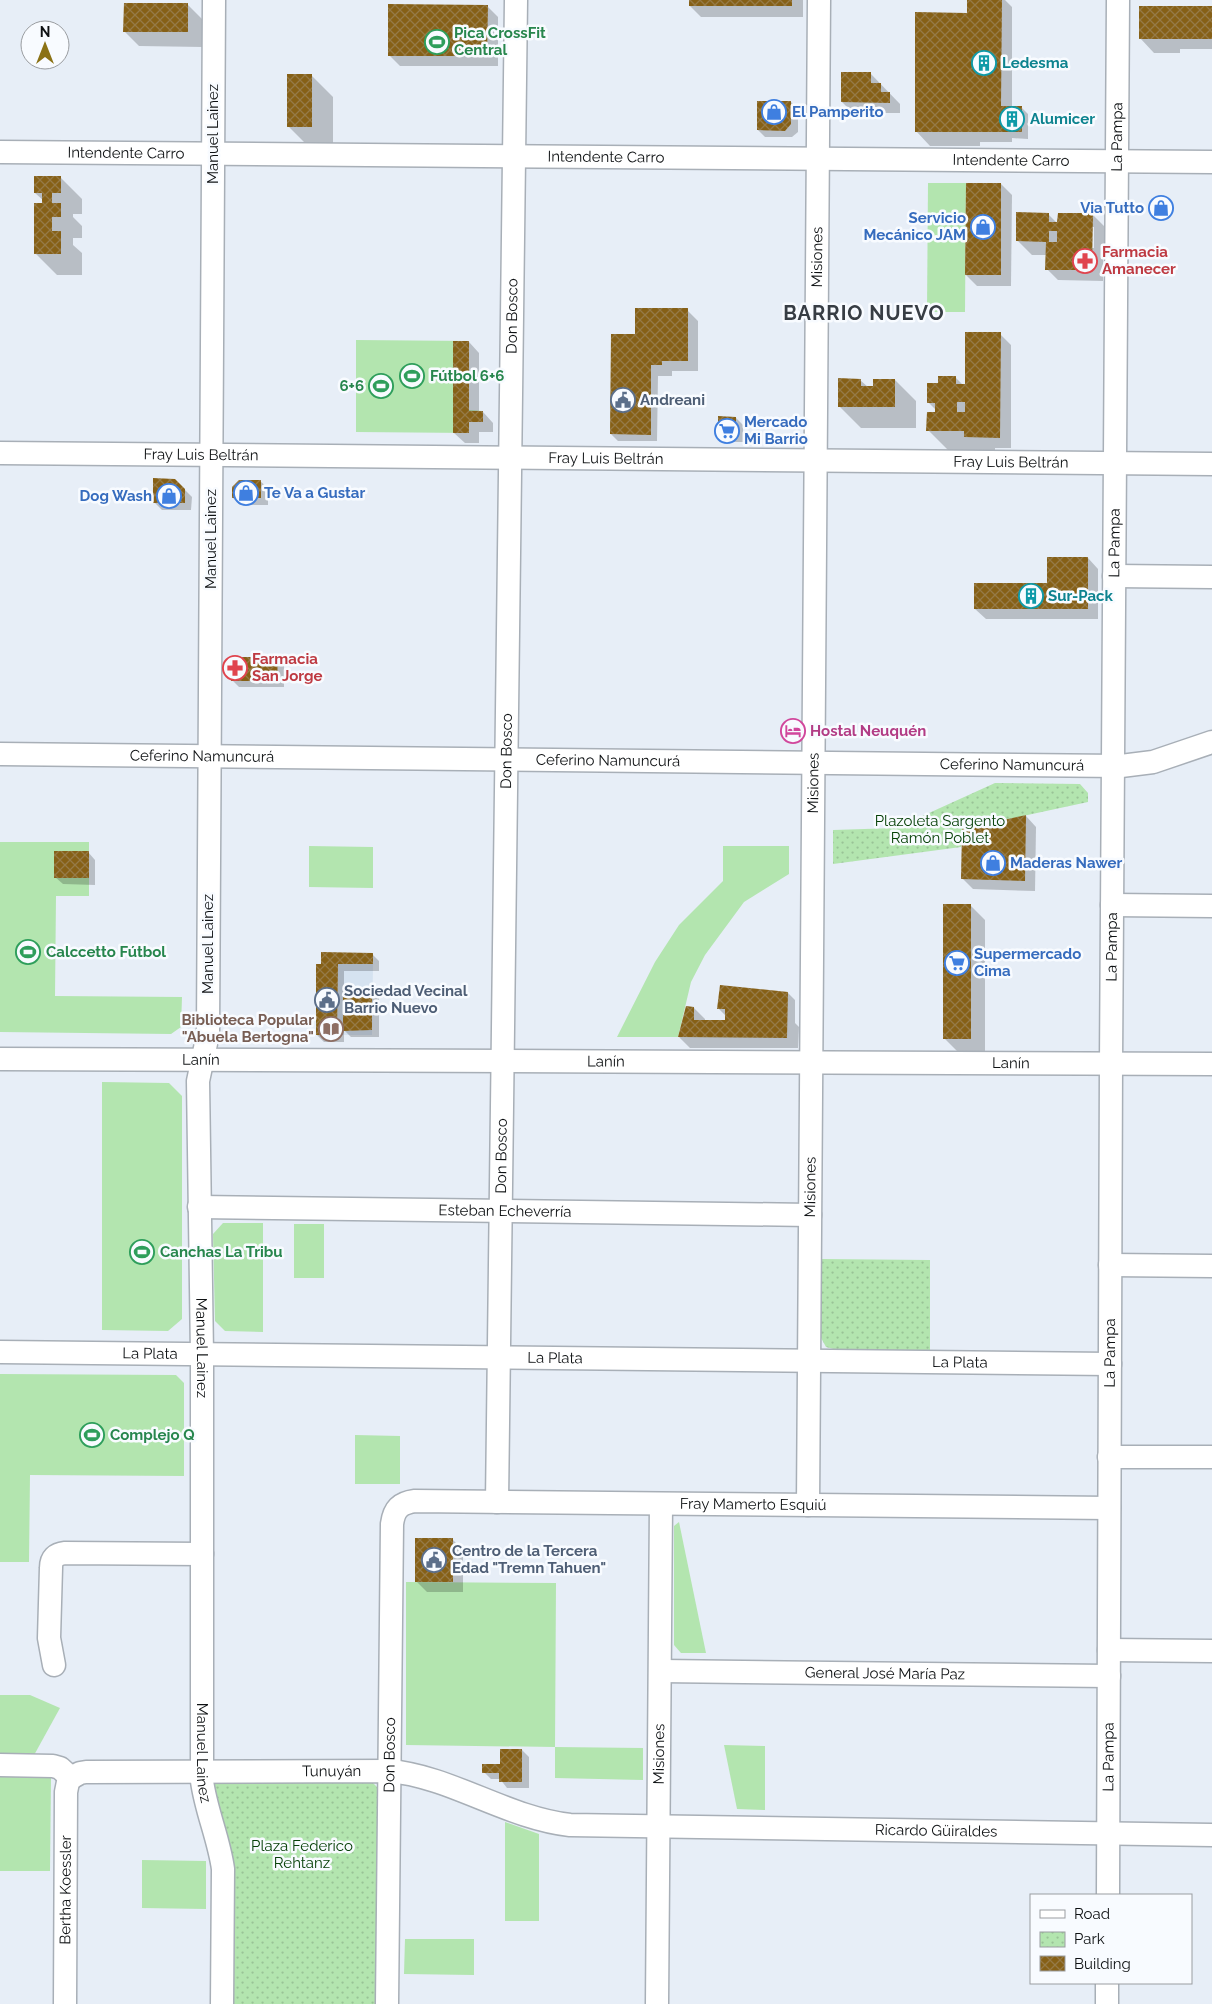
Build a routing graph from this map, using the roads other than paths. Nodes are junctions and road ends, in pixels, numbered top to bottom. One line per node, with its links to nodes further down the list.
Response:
1 (214, 0): 6 (street, Manuel Lainez)
2 (516, 0): 7 (street, Don Bosco)
3 (819, 0): 8 (street, Misiones)
4 (1118, 0): 9 (street, La Pampa)
5 (0, 152): 6 (street, Intendente Carro)
6 (213, 153): 7 (street, Intendente Carro); 12 (street, Manuel Lainez)
7 (514, 156): 8 (street, Intendente Carro); 13 (street, Don Bosco)
8 (818, 159): 9 (street, Intendente Carro); 14 (street, Misiones)
9 (1117, 162): 10 (street, Intendente Carro); 15 (street, La Pampa)
10 (1212, 162)
11 (0, 453): 12 (street, Fray Luis Beltrán)
12 (211, 455): 13 (street, Fray Luis Beltrán); 21 (street, Manuel Lainez)
13 (510, 458): 14 (street, Fray Luis Beltrán); 22 (street, Don Bosco)
14 (815, 460): 15 (street, Fray Luis Beltrán); 23 (street, Misiones)
15 (1115, 463): 16 (street, Fray Luis Beltrán); 17 (street, La Pampa)
16 (1212, 464)
17 (1114, 576): 18 (street); 24 (street, La Pampa)
18 (1212, 577)
19 (1212, 742): 24 (street, Ceferino Namuncurá)
20 (0, 754): 21 (street, Ceferino Namuncurá)
21 (210, 756): 22 (street, Ceferino Namuncurá); 28 (street, Manuel Lainez)
22 (507, 760): 23 (street, Ceferino Namuncurá); 29 (street, Don Bosco)
23 (813, 763): 24 (street, Ceferino Namuncurá); 30 (street, Misiones)
24 (1113, 766): 25 (street, La Pampa)
25 (1112, 905): 26 (street); 31 (street, La Pampa)
26 (1212, 906)
27 (0, 1059): 28 (street, Lanín)
28 (203, 1059): 29 (street, Lanín); 33 (street, Manuel Lainez)
29 (503, 1060): 30 (street, Lanín); 34 (street, Don Bosco)
30 (811, 1062): 31 (street, Lanín); 35 (street, Misiones)
31 (1111, 1064): 32 (street, Lanín); 36 (street, La Pampa)
32 (1212, 1064)
33 (200, 1207): 34 (street, Esteban Echeverría); 39 (street, Manuel Lainez)
34 (501, 1211): 35 (street, Esteban Echeverría); 40 (street, Don Bosco)
35 (810, 1215): 41 (street, Misiones)
36 (1110, 1265): 37 (street); 42 (street, La Pampa)
37 (1212, 1266)
38 (0, 1352): 39 (street, La Plata)
39 (202, 1355): 40 (street, La Plata); 50 (street, Manuel Lainez)
40 (499, 1358): 41 (street, La Plata); 45 (street, Don Bosco)
41 (809, 1361): 42 (street, La Plata); 47 (street, Misiones)
42 (1110, 1364): 43 (street, La Pampa)
43 (1109, 1457): 44 (street); 49 (street, La Pampa)
44 (1212, 1457)
45 (497, 1502): 46 (street, Fray Mamerto Esquiú); 48 (street, Fray Mamerto Esquiú)
46 (661, 1504): 47 (street, Fray Mamerto Esquiú); 54 (street, Misiones)
47 (808, 1505): 49 (street, Fray Mamerto Esquiú)
48 (398, 1507): 58 (street, Don Bosco)
49 (1109, 1508): 51 (street, La Pampa)
50 (202, 1554): 53 (street); 57 (street, Manuel Lainez)
51 (1109, 1650): 52 (street); 55 (street, La Pampa)
52 (1212, 1651)
53 (54, 1665)
54 (660, 1671): 55 (street, General José María Paz); 60 (street, Misiones)
55 (1109, 1676): 61 (street, La Pampa)
56 (0, 1765): 59 (street)
57 (202, 1772): 58 (street, Tunuyán); 59 (street, Tunuyán); 66 (street, Manuel Lainez)
58 (390, 1772): 60 (street, Tunuyán); 67 (street, Don Bosco)
59 (71, 1778): 65 (street, Bertha Koessler)
60 (660, 1826): 61 (street, Ricardo Güiraldes); 68 (street, Misiones)
61 (1108, 1834): 62 (street, Ricardo Güiraldes); 63 (street, La Pampa)
62 (1212, 1835)
63 (1108, 1894)
64 (1107, 1984): 69 (street)
65 (65, 2004)
66 (222, 2004)
67 (387, 2004)
68 (657, 2004)
69 (1107, 2004)

